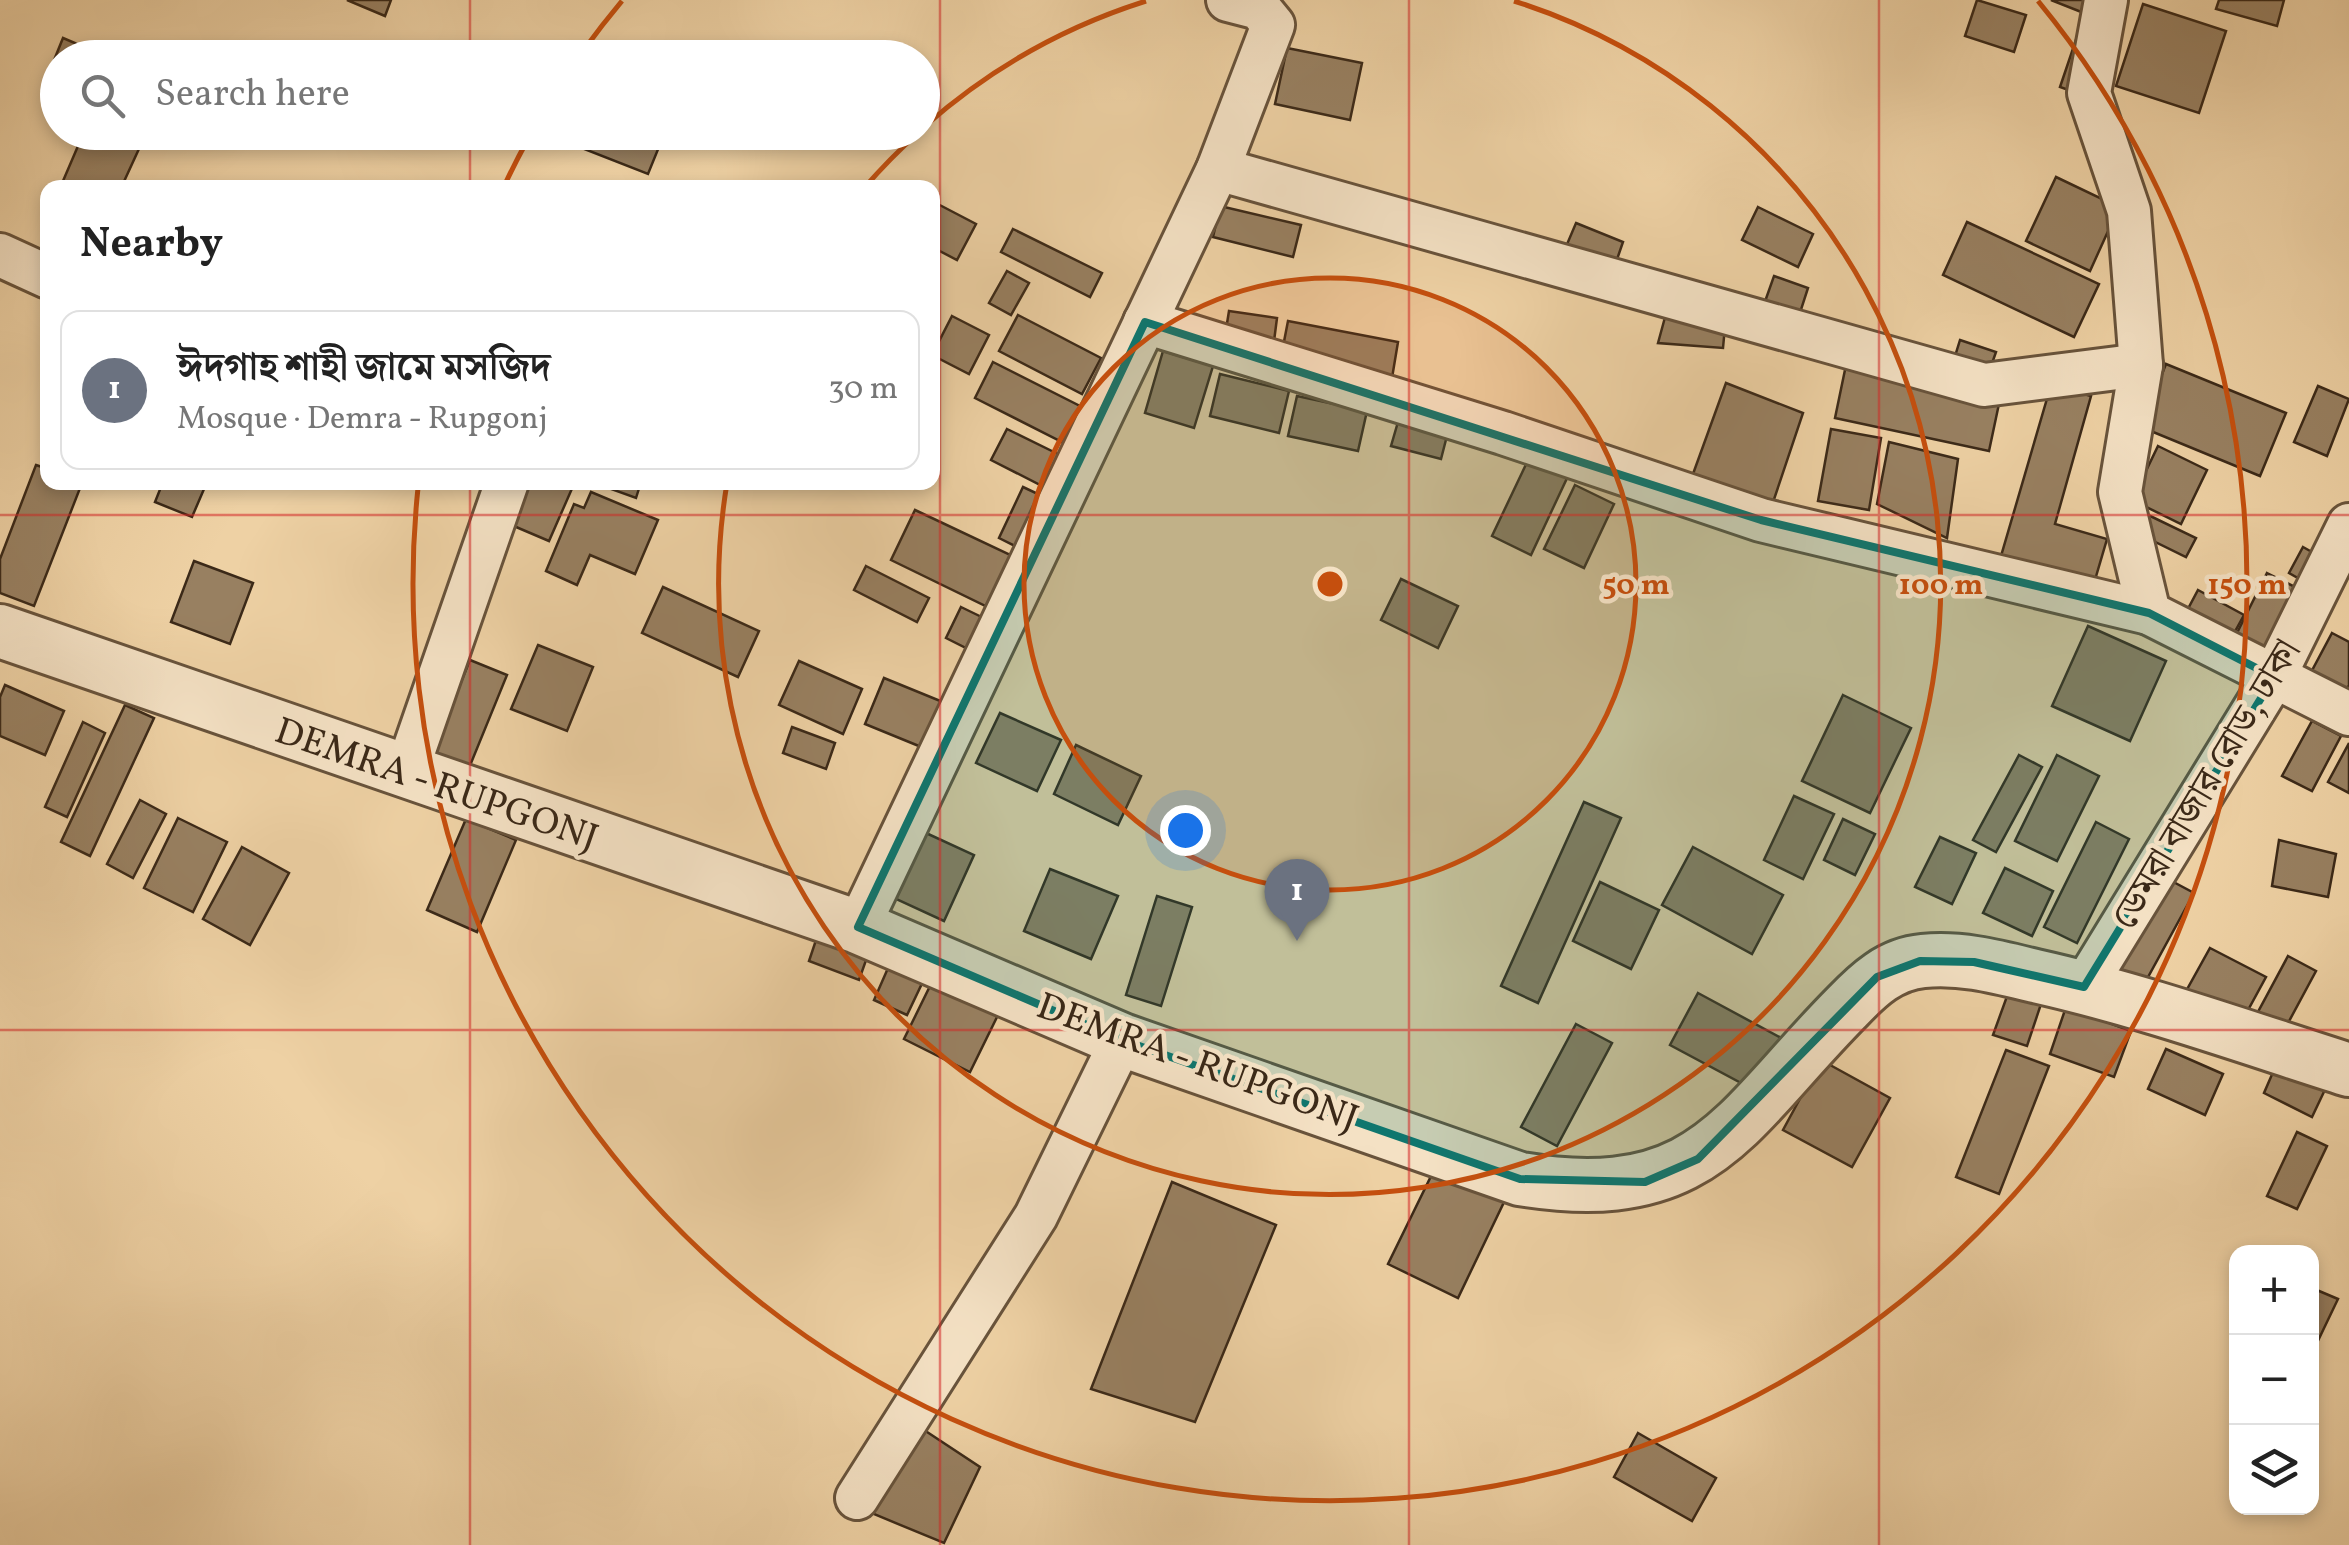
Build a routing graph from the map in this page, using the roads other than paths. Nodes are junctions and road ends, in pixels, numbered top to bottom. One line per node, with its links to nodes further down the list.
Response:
1 (1228, 0): 3 (street)
2 (2106, 0): 7 (street)
3 (1218, 169): 6 (street); 7 (street)
4 (0, 255): 5 (street)
5 (40, 272)
6 (1145, 322): 10 (street); 15 (street)
7 (2141, 366): 10 (street)
8 (504, 490): 14 (street)
9 (2349, 525): 12 (street, ডেমরা বাজার রোড, ঢাকা)
10 (2149, 613): 12 (street)
11 (0, 631): 14 (street, DEMRA - RUPGONJ)
12 (2274, 677): 13 (street); 16 (street, ডেমরা বাজার রোড, ঢাকা)
13 (2349, 714)
14 (406, 774): 15 (street, DEMRA - RUPGONJ)
15 (858, 927): 17 (street, DEMRA - RUPGONJ)
16 (2084, 986): 17 (street, DEMRA - RUPGONJ); 18 (street, DEMRA - RUPGONJ)
17 (1122, 1040): 19 (street)
18 (2349, 1070)
19 (858, 1498)

